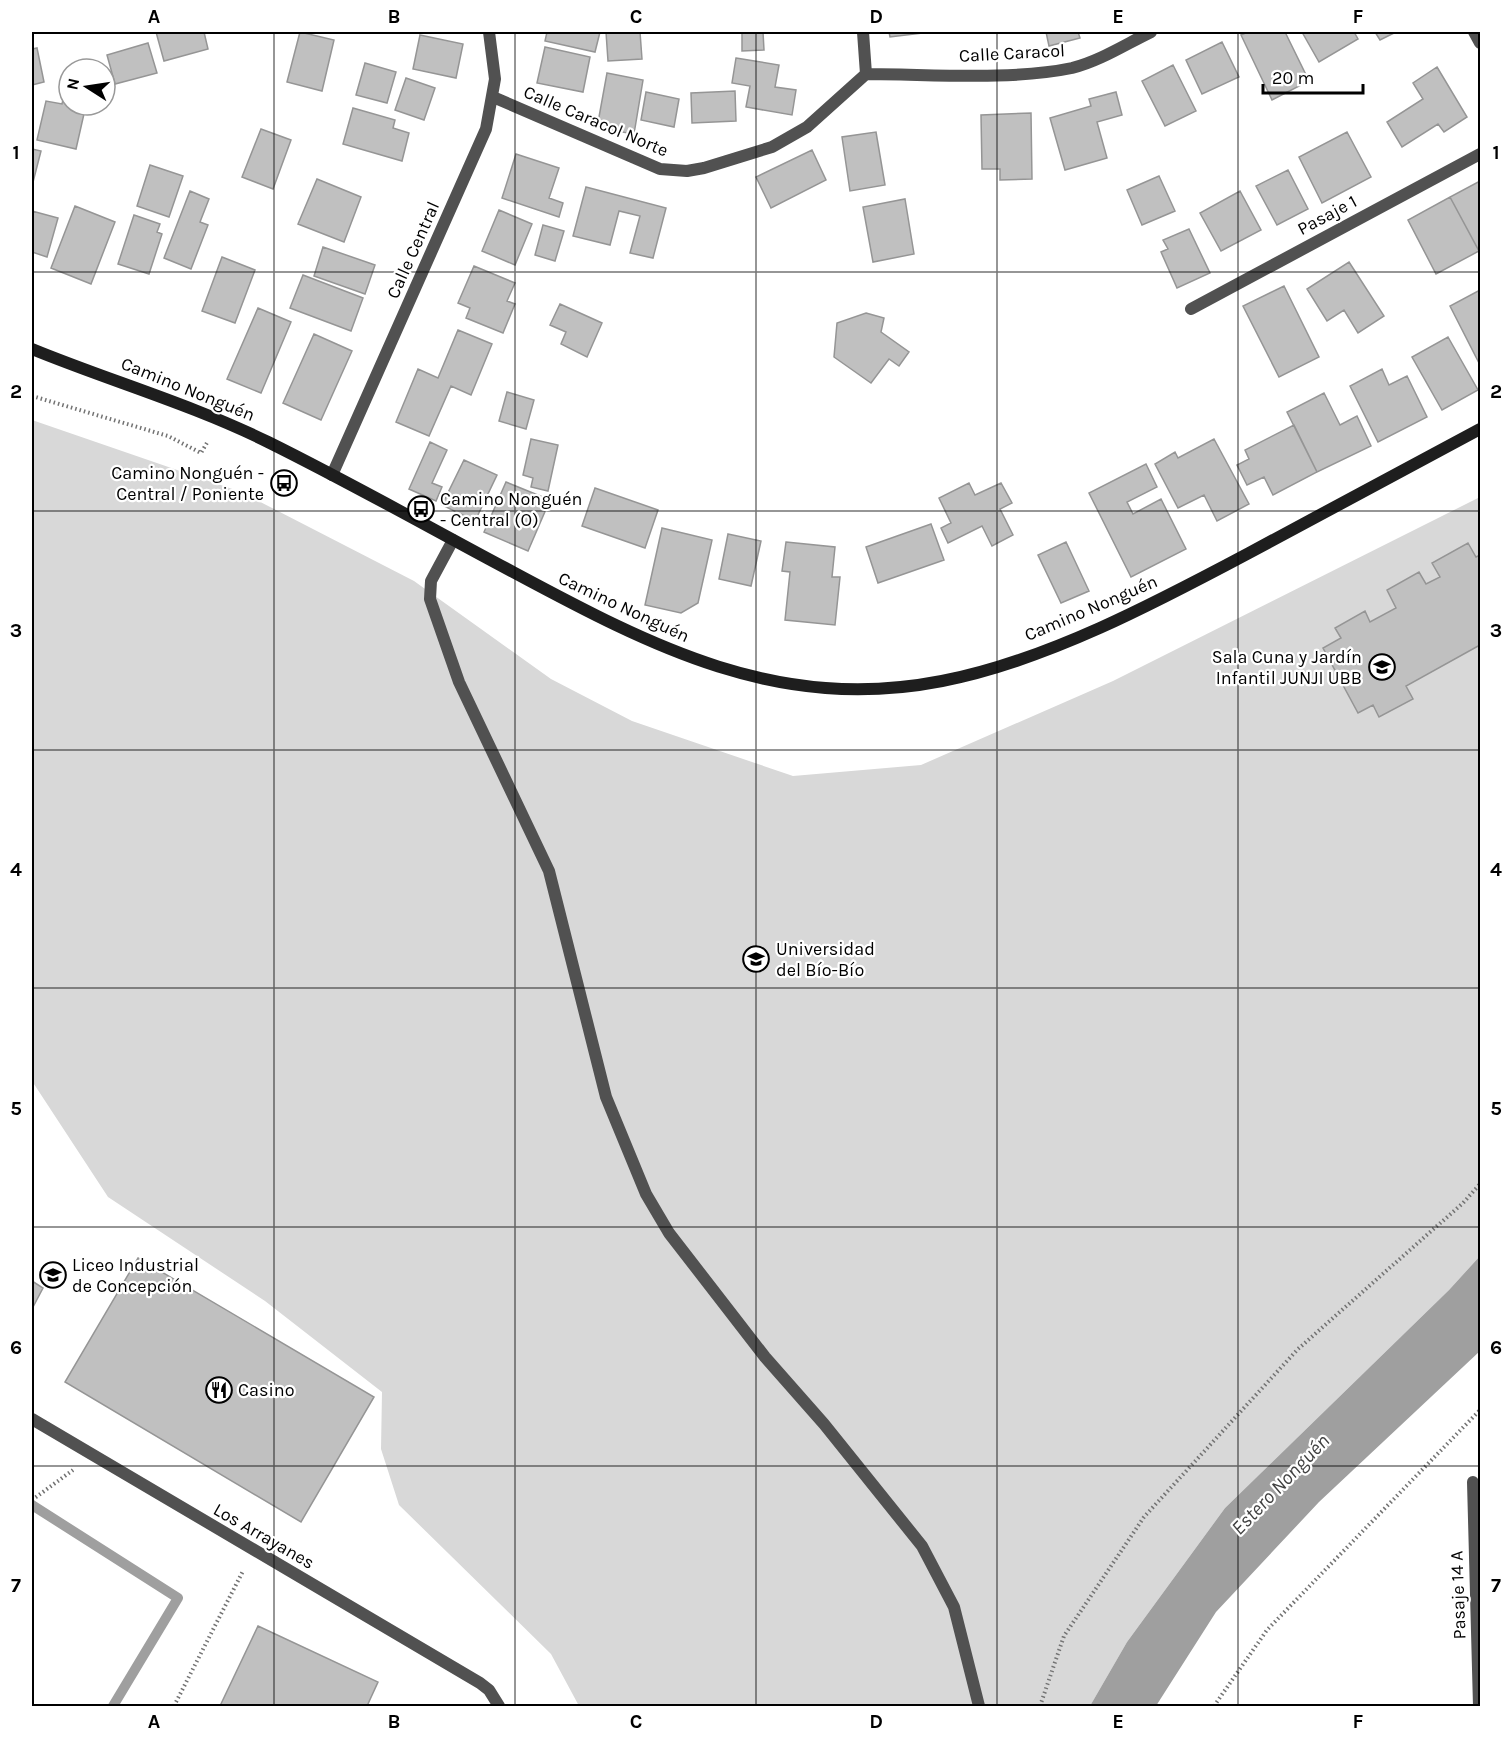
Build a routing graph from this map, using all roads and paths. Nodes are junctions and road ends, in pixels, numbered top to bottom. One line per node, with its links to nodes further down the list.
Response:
1 (489, 32): 7 (street, Calle Central)
2 (863, 32): 6 (street)
3 (1151, 32): 6 (street, Calle Caracol)
4 (1474, 32): 5 (street)
5 (1480, 43)
6 (866, 74): 7 (street, Calle Caracol Norte)
7 (493, 97): 16 (street, Calle Central)
8 (1480, 154): 9 (street, Pasaje 1)
9 (1191, 309)
10 (32, 349): 12 (main road, Camino Nonguén)
11 (32, 354): 12 (main road)
12 (50, 356): 14 (main road, Camino Nonguén)
13 (32, 396): 14 (path)
14 (219, 419): 16 (main road, Camino Nonguén)
15 (1480, 429): 17 (main road, Camino Nonguén)
16 (332, 475): 17 (main road, Camino Nonguén)
17 (453, 540): 27 (street)
18 (1480, 1184): 28 (path)
19 (1480, 1410): 29 (path)
20 (32, 1419): 21 (street, Los Arrayanes)
21 (92, 1455): 23 (path); 24 (street, Los Arrayanes)
22 (1473, 1482): 30 (street, Pasaje 14 A)
23 (32, 1500)
24 (254, 1551): 25 (path); 26 (street, Los Arrayanes)
25 (174, 1707)
26 (499, 1707)
27 (980, 1707)
28 (1040, 1707)
29 (1214, 1707)
30 (1479, 1707)

